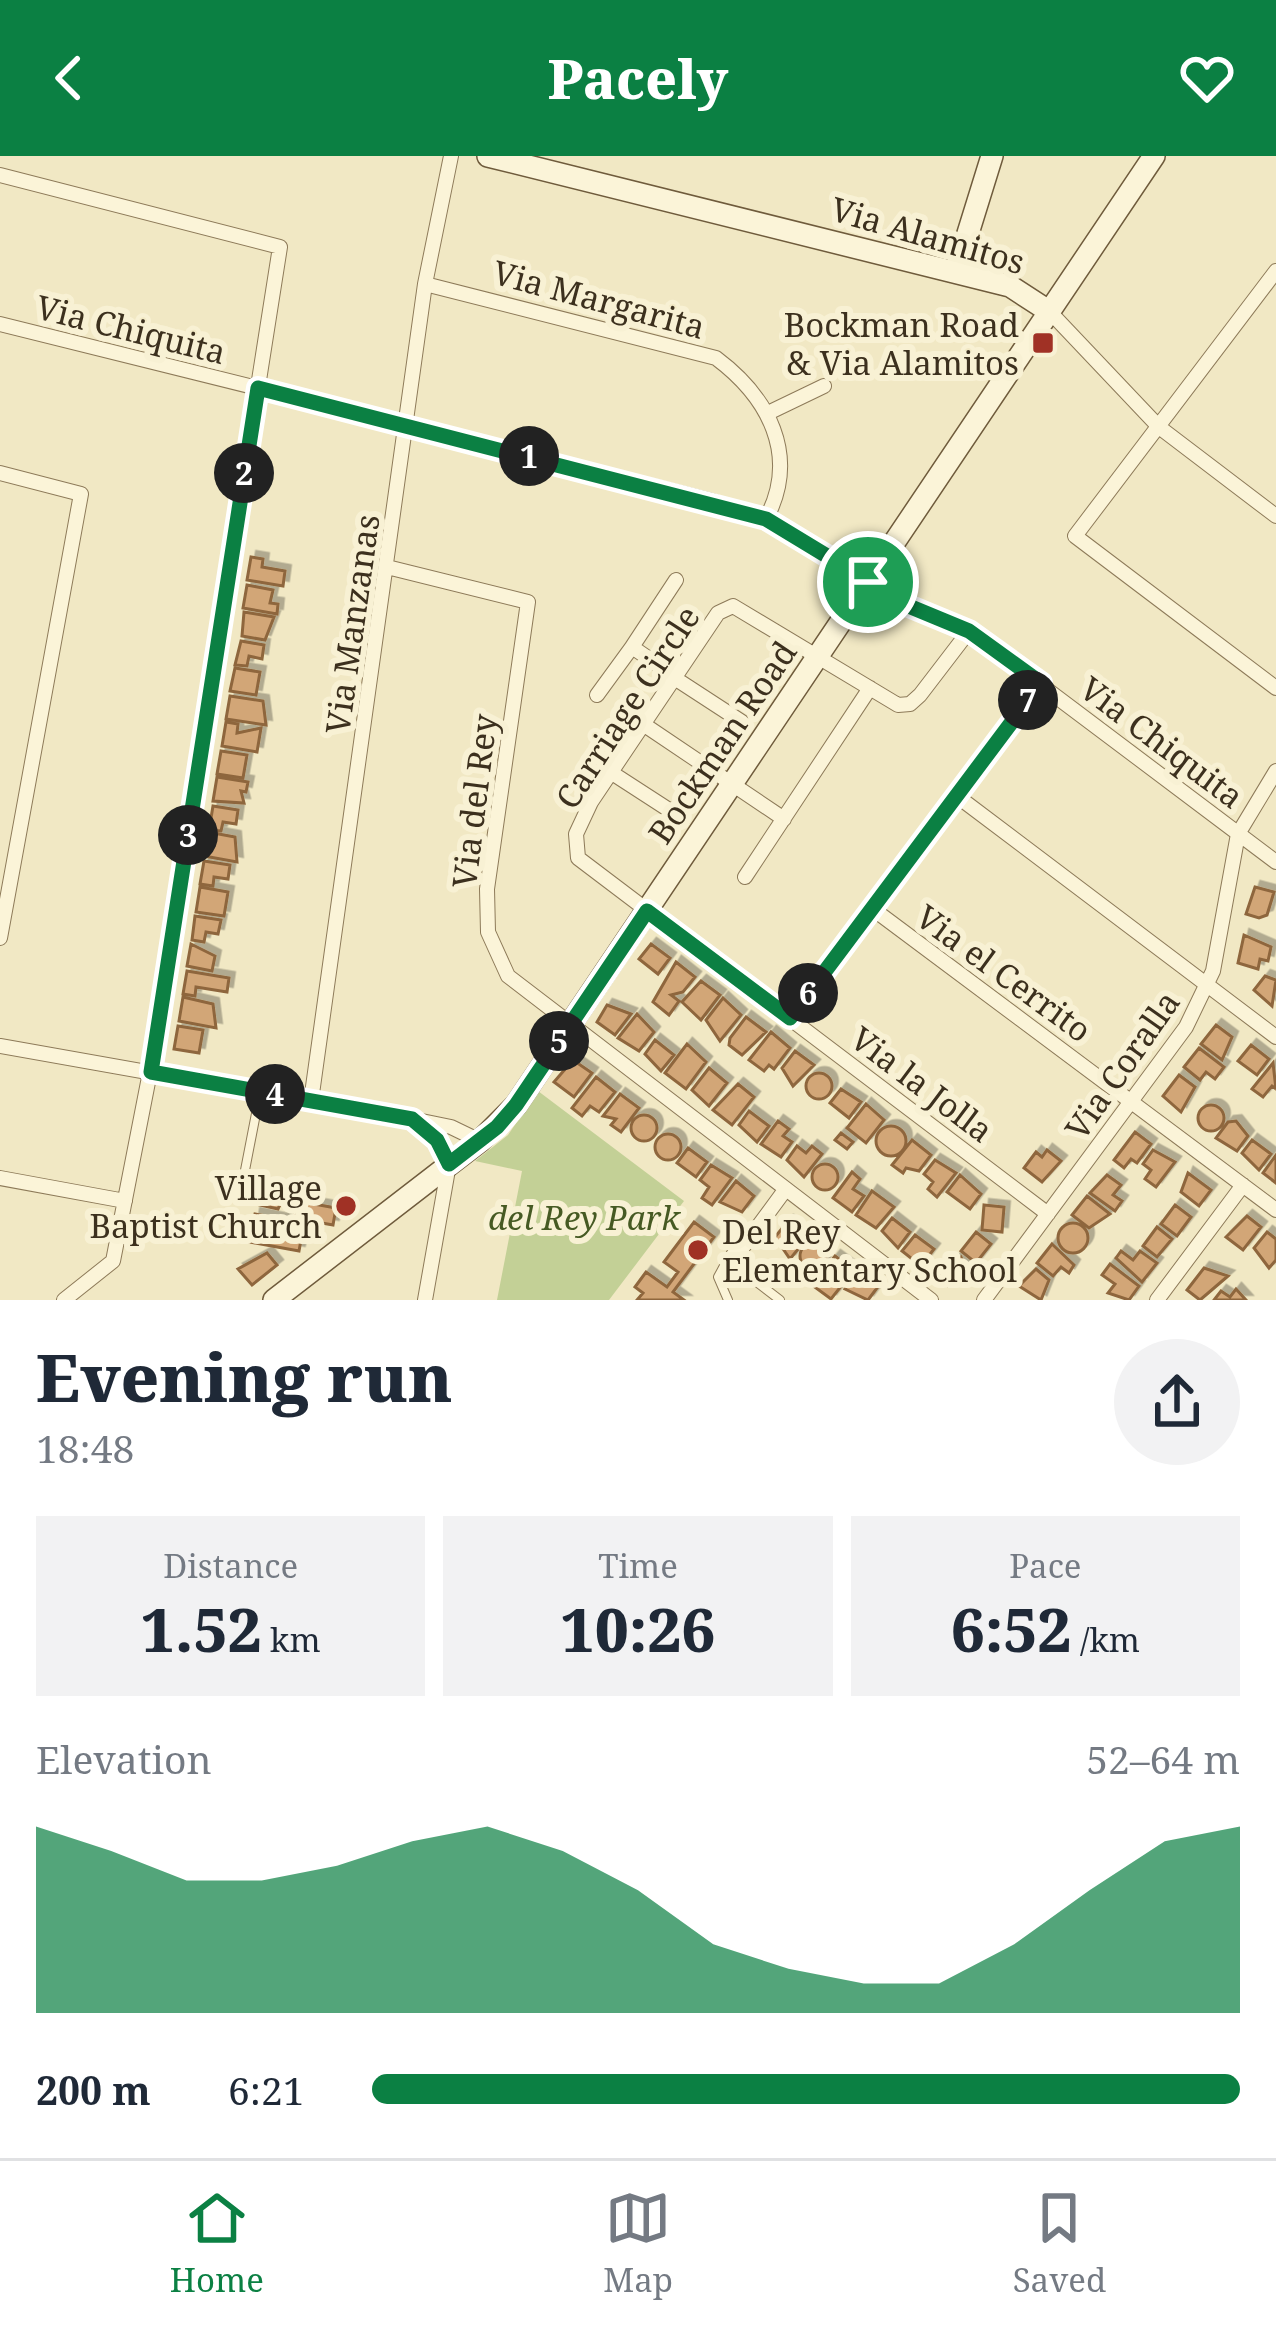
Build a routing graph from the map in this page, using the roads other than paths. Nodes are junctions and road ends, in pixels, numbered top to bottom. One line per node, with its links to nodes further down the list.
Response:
1 (452, 156): 8 (street, Via Manzanas)
2 (488, 156): 7 (street, Via Alamitos)
3 (1154, 156): 9 (street, Bockman Road)
4 (989, 157): 7 (street)
5 (0, 175): 12 (street)
6 (1276, 271): 15 (street)
7 (956, 272): 9 (street, Via Alamitos)
8 (425, 284): 13 (street, Via Margarita); 14 (street, Via Manzanas)
9 (1050, 312): 15 (street, Via Alamitos); 21 (street, Bockman Road)
10 (0, 324): 12 (street, Via Chiquita)
11 (824, 386): 13 (street)
12 (258, 388): 14 (street, Via Chiquita); 49 (street)
13 (770, 412): 18 (street)
14 (406, 425): 18 (street, Via Chiquita); 19 (street, Via Manzanas)
15 (1159, 428): 17 (street, Via Alamitos); 28 (street)
16 (0, 473): 43 (street)
17 (1276, 516)
18 (766, 519): 21 (street, Via Chiquita)
19 (387, 567): 46 (street, Via del Rey); 51 (street, Via Manzanas)
20 (676, 580): 23 (street)
21 (868, 582): 22 (street, Via Chiquita); 24 (street, Bockman Road)
22 (969, 631): 26 (street, Via Chiquita); 27 (street)
23 (632, 647): 25 (street); 29 (street)
24 (820, 656): 25 (street, Carriage Circle); 27 (street); 34 (street, Bockman Road)
25 (676, 679): 30 (street); 31 (street, Carriage Circle)
26 (1041, 683): 35 (street); 38 (street, Via Chiquita)
27 (870, 688): 37 (street)
28 (1276, 688)
29 (597, 695)
30 (742, 722)
31 (646, 726): 33 (street, Carriage Circle); 34 (street)
32 (1276, 771): 38 (street, Via Coralla)
33 (612, 773): 36 (street); 42 (street, Carriage Circle)
34 (734, 783): 37 (street); 42 (street, Bockman Road)
35 (957, 796): 41 (street); 44 (street)
36 (683, 819)
37 (784, 819): 40 (street)
38 (1238, 834): 39 (street, Via Chiquita); 44 (street, Via Coralla)
39 (1276, 862)
40 (746, 877)
41 (873, 909): 45 (street); 52 (street, Via el Cerrito)
42 (647, 911): 45 (street, Via la Jolla); 46 (street, Bockman Road)
43 (0, 938)
44 (1209, 986): 47 (street); 52 (street, Via Coralla)
45 (790, 1018): 62 (street, Via la Jolla)
46 (569, 1027): 54 (street, Bockman Road); 58 (street, Via del Rey)
47 (1276, 1037)
48 (0, 1046): 49 (street)
49 (151, 1072): 50 (street); 60 (street)
50 (260, 1091): 51 (street); 59 (lane)
51 (311, 1101): 53 (street)
52 (1132, 1101): 57 (street, Via el Cerrito); 62 (street, Via Coralla)
53 (412, 1119): 54 (street); 55 (street)
54 (480, 1142): 55 (street, Bockman Road)
55 (449, 1164): 66 (street, Bockman Road); 67 (street)
56 (0, 1178): 60 (street)
57 (1243, 1185): 61 (street, Via el Cerrito); 64 (street)
58 (785, 1190): 63 (street); 70 (street, Via del Rey)
59 (240, 1196)
60 (125, 1201): 65 (street)
61 (1276, 1210)
62 (1048, 1214): 71 (street, Via Coralla)
63 (743, 1247): 68 (lane); 69 (lane)
64 (1160, 1299)
65 (64, 1300)
66 (274, 1300)
67 (425, 1300)
68 (728, 1300)
69 (780, 1300)
70 (931, 1300)
71 (984, 1300)

